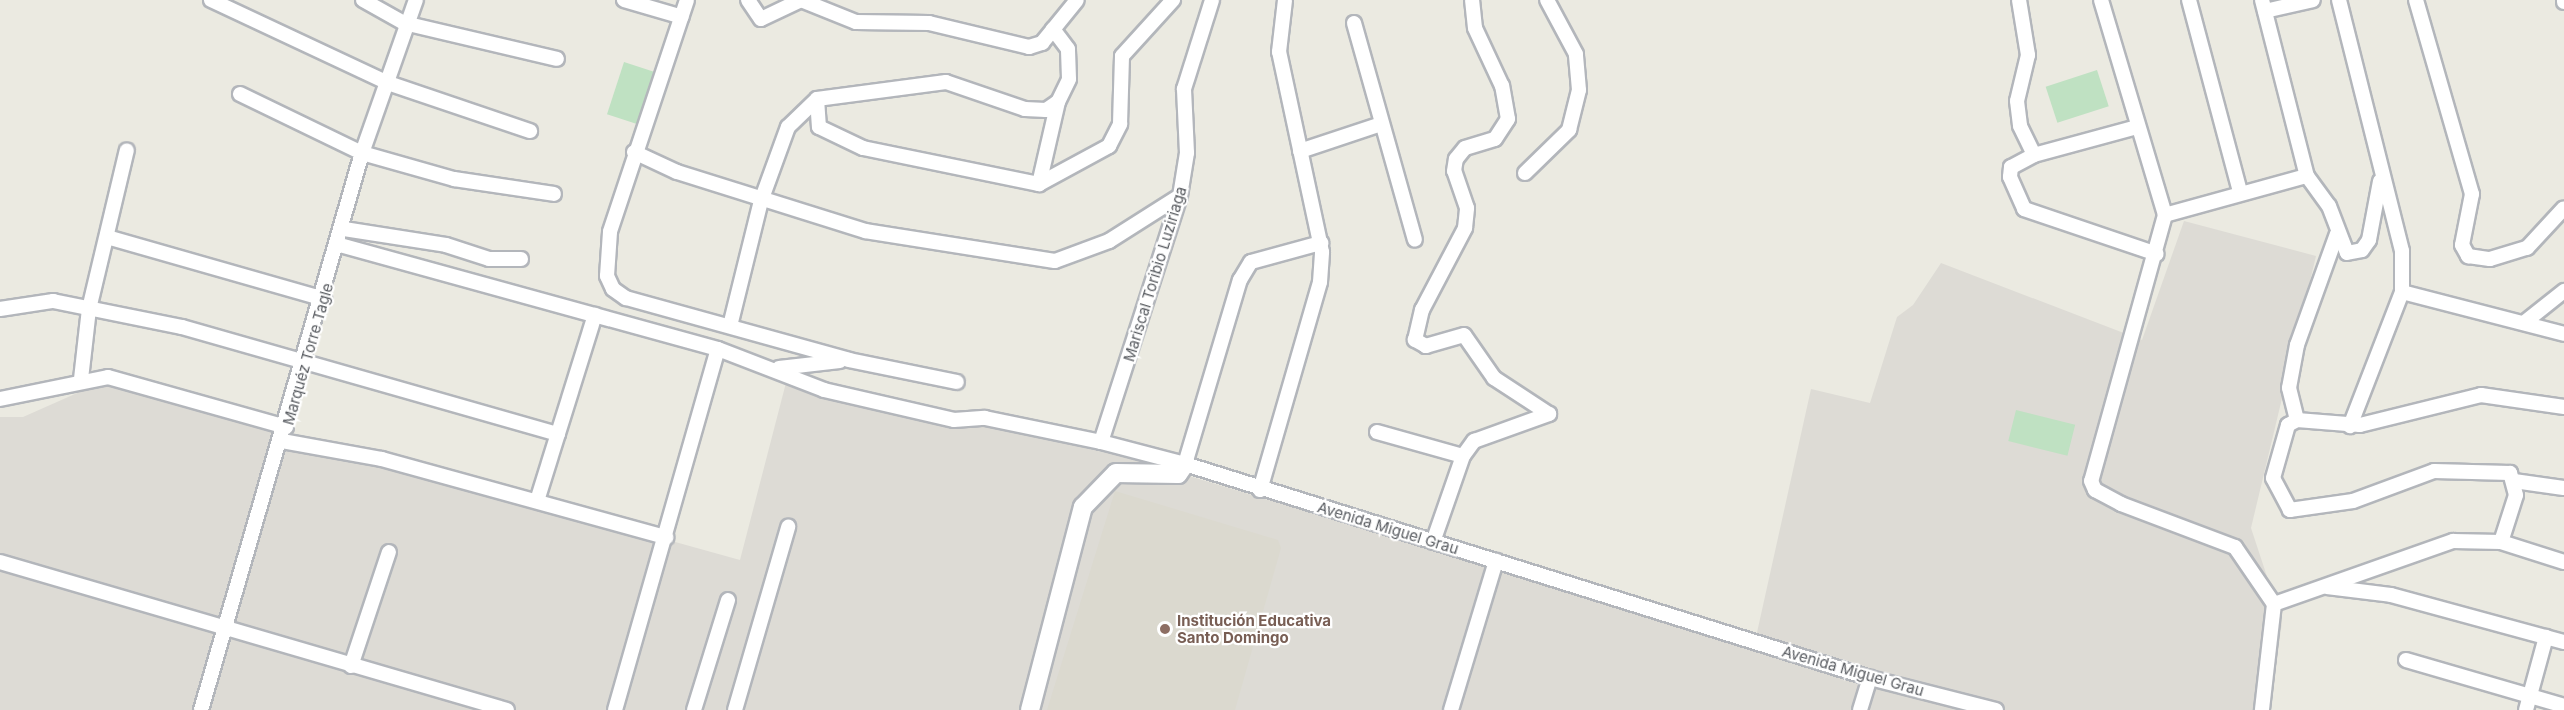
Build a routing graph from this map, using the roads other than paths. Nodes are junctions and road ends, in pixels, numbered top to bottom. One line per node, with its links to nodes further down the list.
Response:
1 (211, 0): 25 (street)
2 (363, 0): 21 (street)
3 (417, 0): 21 (street, Marquéz Torre Tagle)
4 (624, 0): 20 (street)
5 (687, 0): 20 (street)
6 (748, 0): 23 (street)
7 (1077, 0): 23 (street)
8 (1173, 0): 40 (street)
9 (1212, 0): 43 (street, Mariscal Toribio Luziriaga)
10 (1285, 0): 33 (street)
11 (1472, 0): 78 (street)
12 (1547, 0): 38 (street)
13 (2019, 0): 36 (street)
14 (2101, 0): 30 (street)
15 (2189, 0): 41 (street)
16 (2313, 0): 19 (street)
17 (2339, 0): 37 (street)
18 (2416, 0): 45 (street)
19 (2264, 6): 39 (street)
20 (682, 17): 34 (street)
21 (404, 23): 24 (street); 25 (street, Marquéz Torre Tagle)
22 (1354, 23): 29 (street)
23 (1053, 29): 28 (street)
24 (557, 60)
25 (388, 83): 31 (street); 35 (street, Marquéz Torre Tagle)
26 (240, 94): 35 (street)
27 (817, 99): 28 (street); 40 (street); 44 (street)
28 (1058, 102): 40 (street)
29 (1378, 125): 33 (street); 50 (street)
30 (2137, 128): 36 (street); 46 (street)
31 (530, 131)
32 (127, 150): 49 (street)
33 (1300, 151): 51 (street)
34 (634, 152): 44 (street); 62 (street)
35 (362, 153): 42 (street); 47 (street, Marquéz Torre Tagle)
36 (2034, 155): 53 (street)
37 (2380, 167): 48 (street); 56 (street)
38 (1524, 173)
39 (2307, 176): 41 (street); 48 (street)
40 (1039, 184)
41 (2240, 192): 46 (street)
42 (554, 194)
43 (1180, 196): 44 (street); 77 (street, Mariscal Toribio Luziriaga)
44 (761, 201): 62 (street)
45 (2564, 208)
46 (2165, 215): 53 (street)
47 (344, 229): 52 (street, Marquéz Torre Tagle); 54 (street)
48 (2337, 234): 72 (street)
49 (107, 237): 57 (street); 59 (street)
50 (1415, 240)
51 (1321, 243): 79 (street); 82 (street)
52 (340, 245): 57 (street, Marquéz Torre Tagle); 60 (street, Avenida Miguel Grau)
53 (2157, 254): 94 (street)
54 (521, 259)
55 (2564, 291): 61 (street)
56 (2402, 292): 61 (street); 73 (street)
57 (324, 299): 66 (street, Marquéz Torre Tagle)
58 (0, 309): 59 (street)
59 (89, 309): 66 (street); 68 (street)
60 (595, 315): 64 (street, Avenida Miguel Grau); 76 (street)
61 (2525, 322): 63 (street)
62 (730, 326): 65 (street)
63 (2564, 334)
64 (718, 349): 67 (street, Avenida Miguel Grau); 85 (street)
65 (849, 360): 67 (street); 69 (street)
66 (306, 362): 75 (street, Marquéz Torre Tagle); 76 (street)
67 (777, 369): 77 (street, Avenida Miguel Grau)
68 (81, 379): 70 (street); 75 (street)
69 (957, 382)
70 (0, 399)
71 (2564, 407): 73 (street)
72 (2296, 420): 73 (street); 80 (street)
73 (2350, 426)
74 (1377, 432): 78 (street)
75 (284, 434): 83 (street); 95 (street, Marquéz Torre Tagle)
76 (558, 434): 83 (street)
77 (1101, 442): 79 (street, Avenida Miguel Grau)
78 (1463, 456): 86 (street)
79 (1185, 464): 82 (street, Avenida Miguel Grau); 108 (street)
80 (2514, 481): 81 (street); 87 (street)
81 (2564, 488)
82 (1260, 490): 86 (street, Avenida Miguel Grau)
83 (537, 501): 85 (street)
84 (788, 527): 107 (street)
85 (666, 537): 105 (street)
86 (1433, 542): 89 (street, Avenida Miguel Grau)
87 (2500, 542): 91 (street); 92 (street)
88 (389, 552): 99 (street)
89 (1496, 561): 100 (street, Avenida Miguel Grau); 109 (street)
90 (0, 562): 95 (street)
91 (2564, 562)
92 (2322, 586): 94 (street); 96 (street)
93 (728, 600): 106 (street)
94 (2274, 604): 112 (street)
95 (223, 630): 99 (street); 103 (street, Marquéz Torre Tagle)
96 (2546, 637): 97 (street); 101 (street)
97 (2564, 642)
98 (2406, 660): 101 (street)
99 (351, 666): 104 (street)
100 (1870, 678): 110 (street); 111 (street, Avenida Miguel Grau)
101 (2530, 696): 102 (street); 113 (street)
102 (2564, 706)
103 (201, 710)
104 (507, 710)
105 (615, 710)
106 (694, 710)
107 (735, 710)
108 (1030, 710)
109 (1451, 710)
110 (1860, 710)
111 (1996, 710)
112 (2262, 710)
113 (2526, 710)

